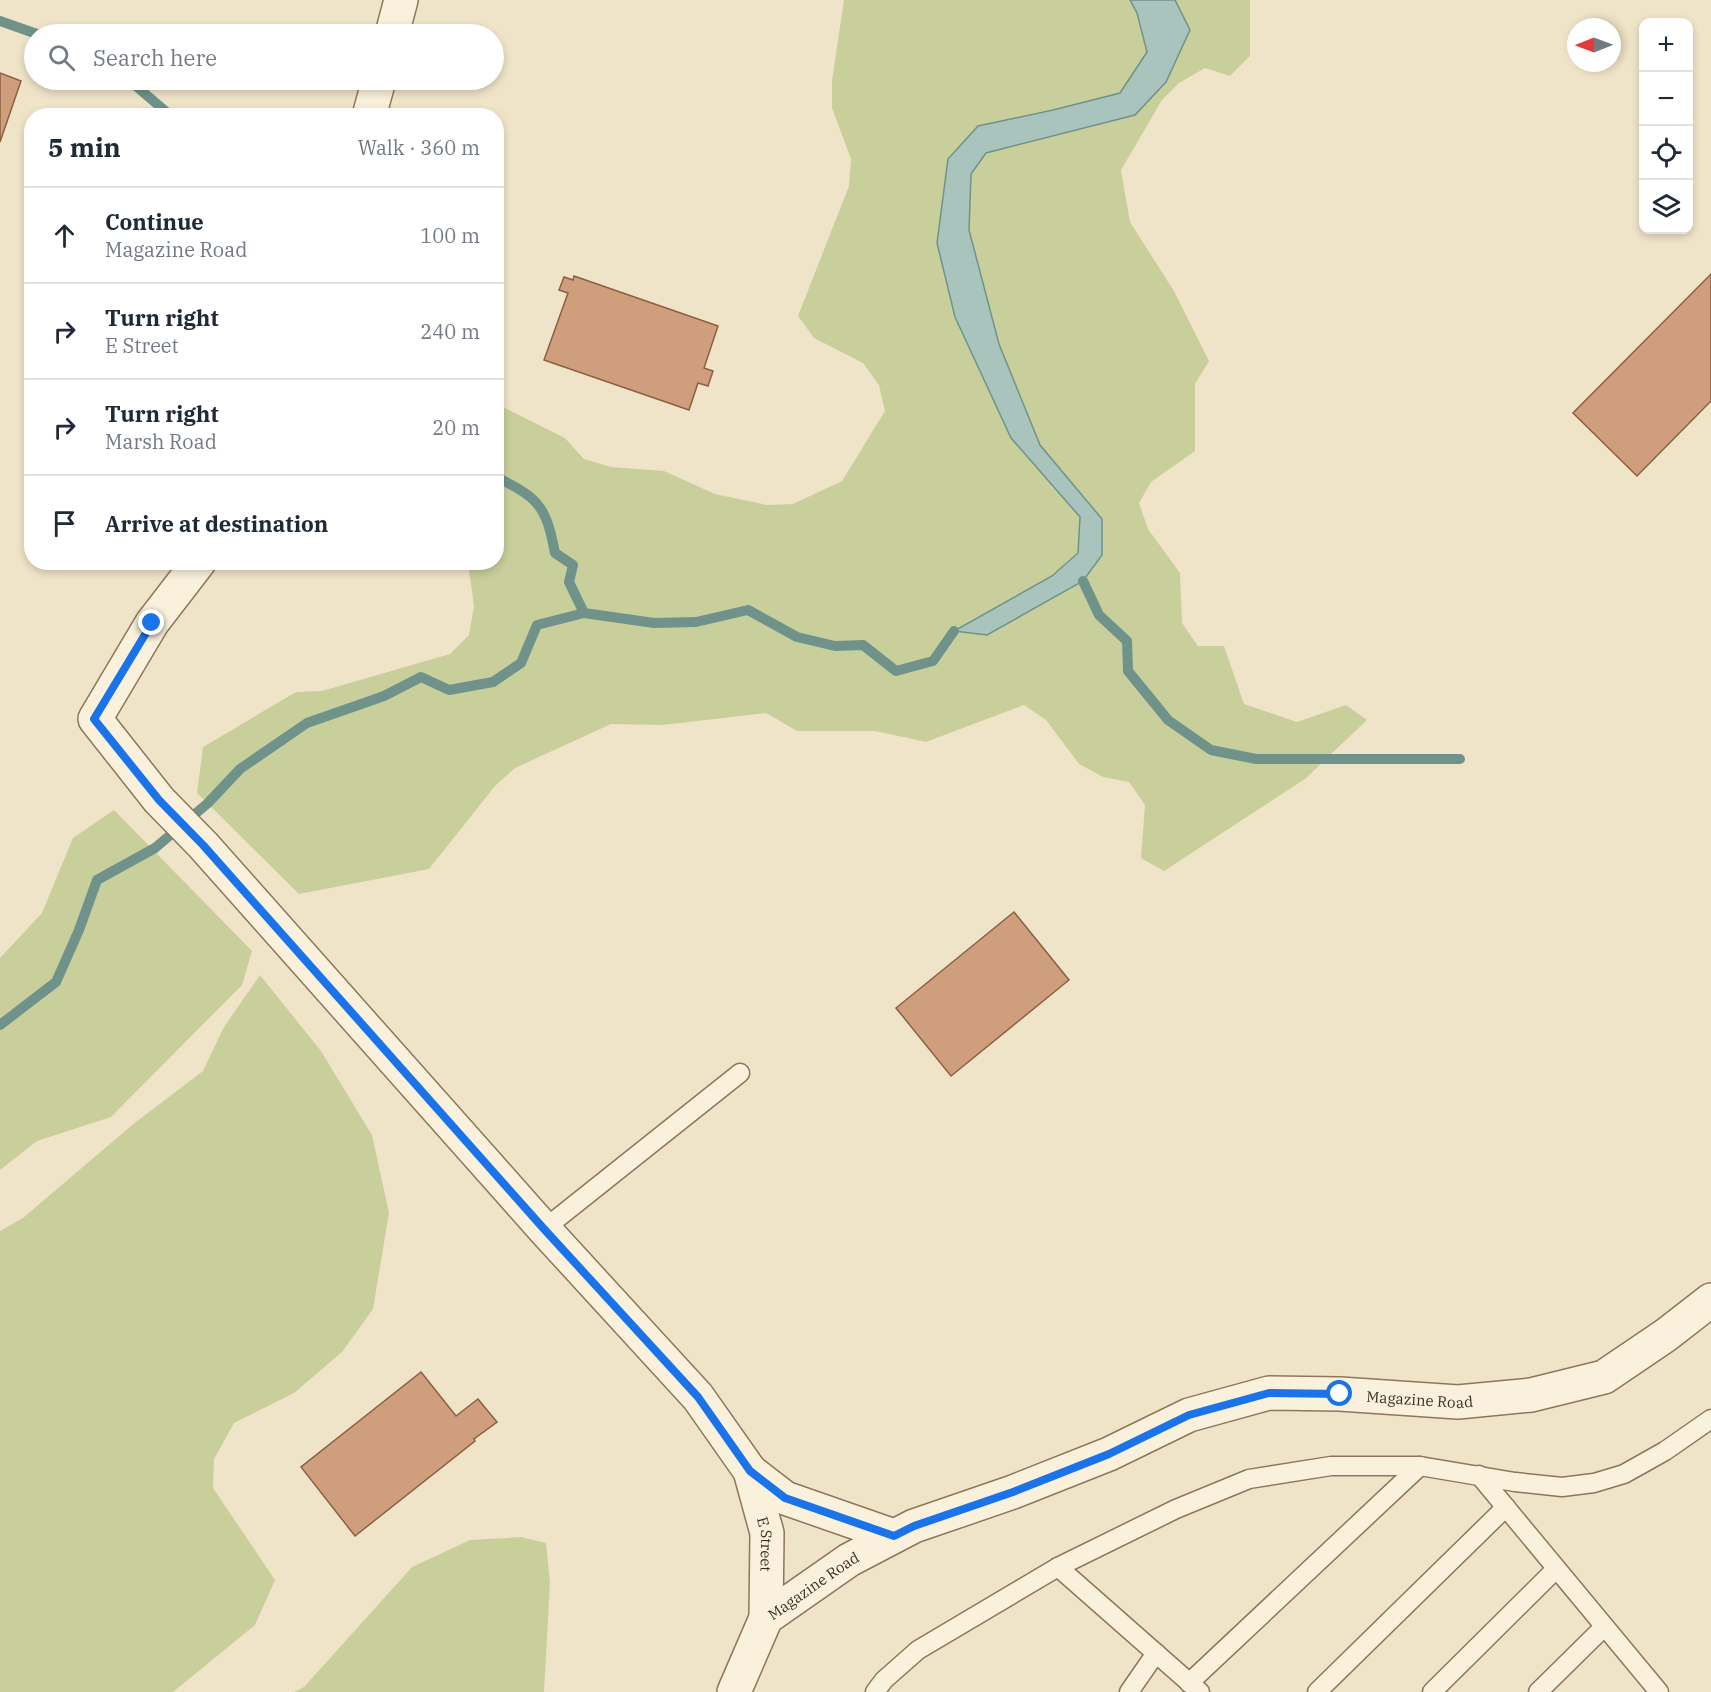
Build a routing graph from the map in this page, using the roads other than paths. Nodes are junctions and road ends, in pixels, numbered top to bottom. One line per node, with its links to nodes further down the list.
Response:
1 (401, 0): 2 (street)
2 (395, 24)
3 (377, 90): 4 (street)
4 (371, 108)
5 (193, 570): 7 (street, E Street)
6 (740, 1073): 7 (lane)
7 (544, 1229): 11 (street, E Street)
8 (1711, 1300): 14 (street, Magazine Road)
9 (1711, 1419): 12 (lane)
10 (1420, 1466): 12 (lane); 15 (lane); 20 (lane)
11 (750, 1471): 14 (street, E Street); 17 (street, E Street)
12 (1479, 1475): 13 (lane)
13 (1506, 1507): 16 (lane); 24 (lane)
14 (894, 1536): 17 (street, Magazine Road)
15 (1058, 1567): 19 (lane); 22 (lane)
16 (1556, 1569): 18 (lane); 25 (lane)
17 (766, 1618): 21 (street, Magazine Road)
18 (1604, 1627): 26 (lane); 27 (lane)
19 (1156, 1653): 20 (lane); 23 (lane)
20 (1195, 1687)
21 (734, 1692)
22 (875, 1692)
23 (1129, 1692)
24 (1317, 1692)
25 (1432, 1692)
26 (1538, 1692)
27 (1658, 1692)

